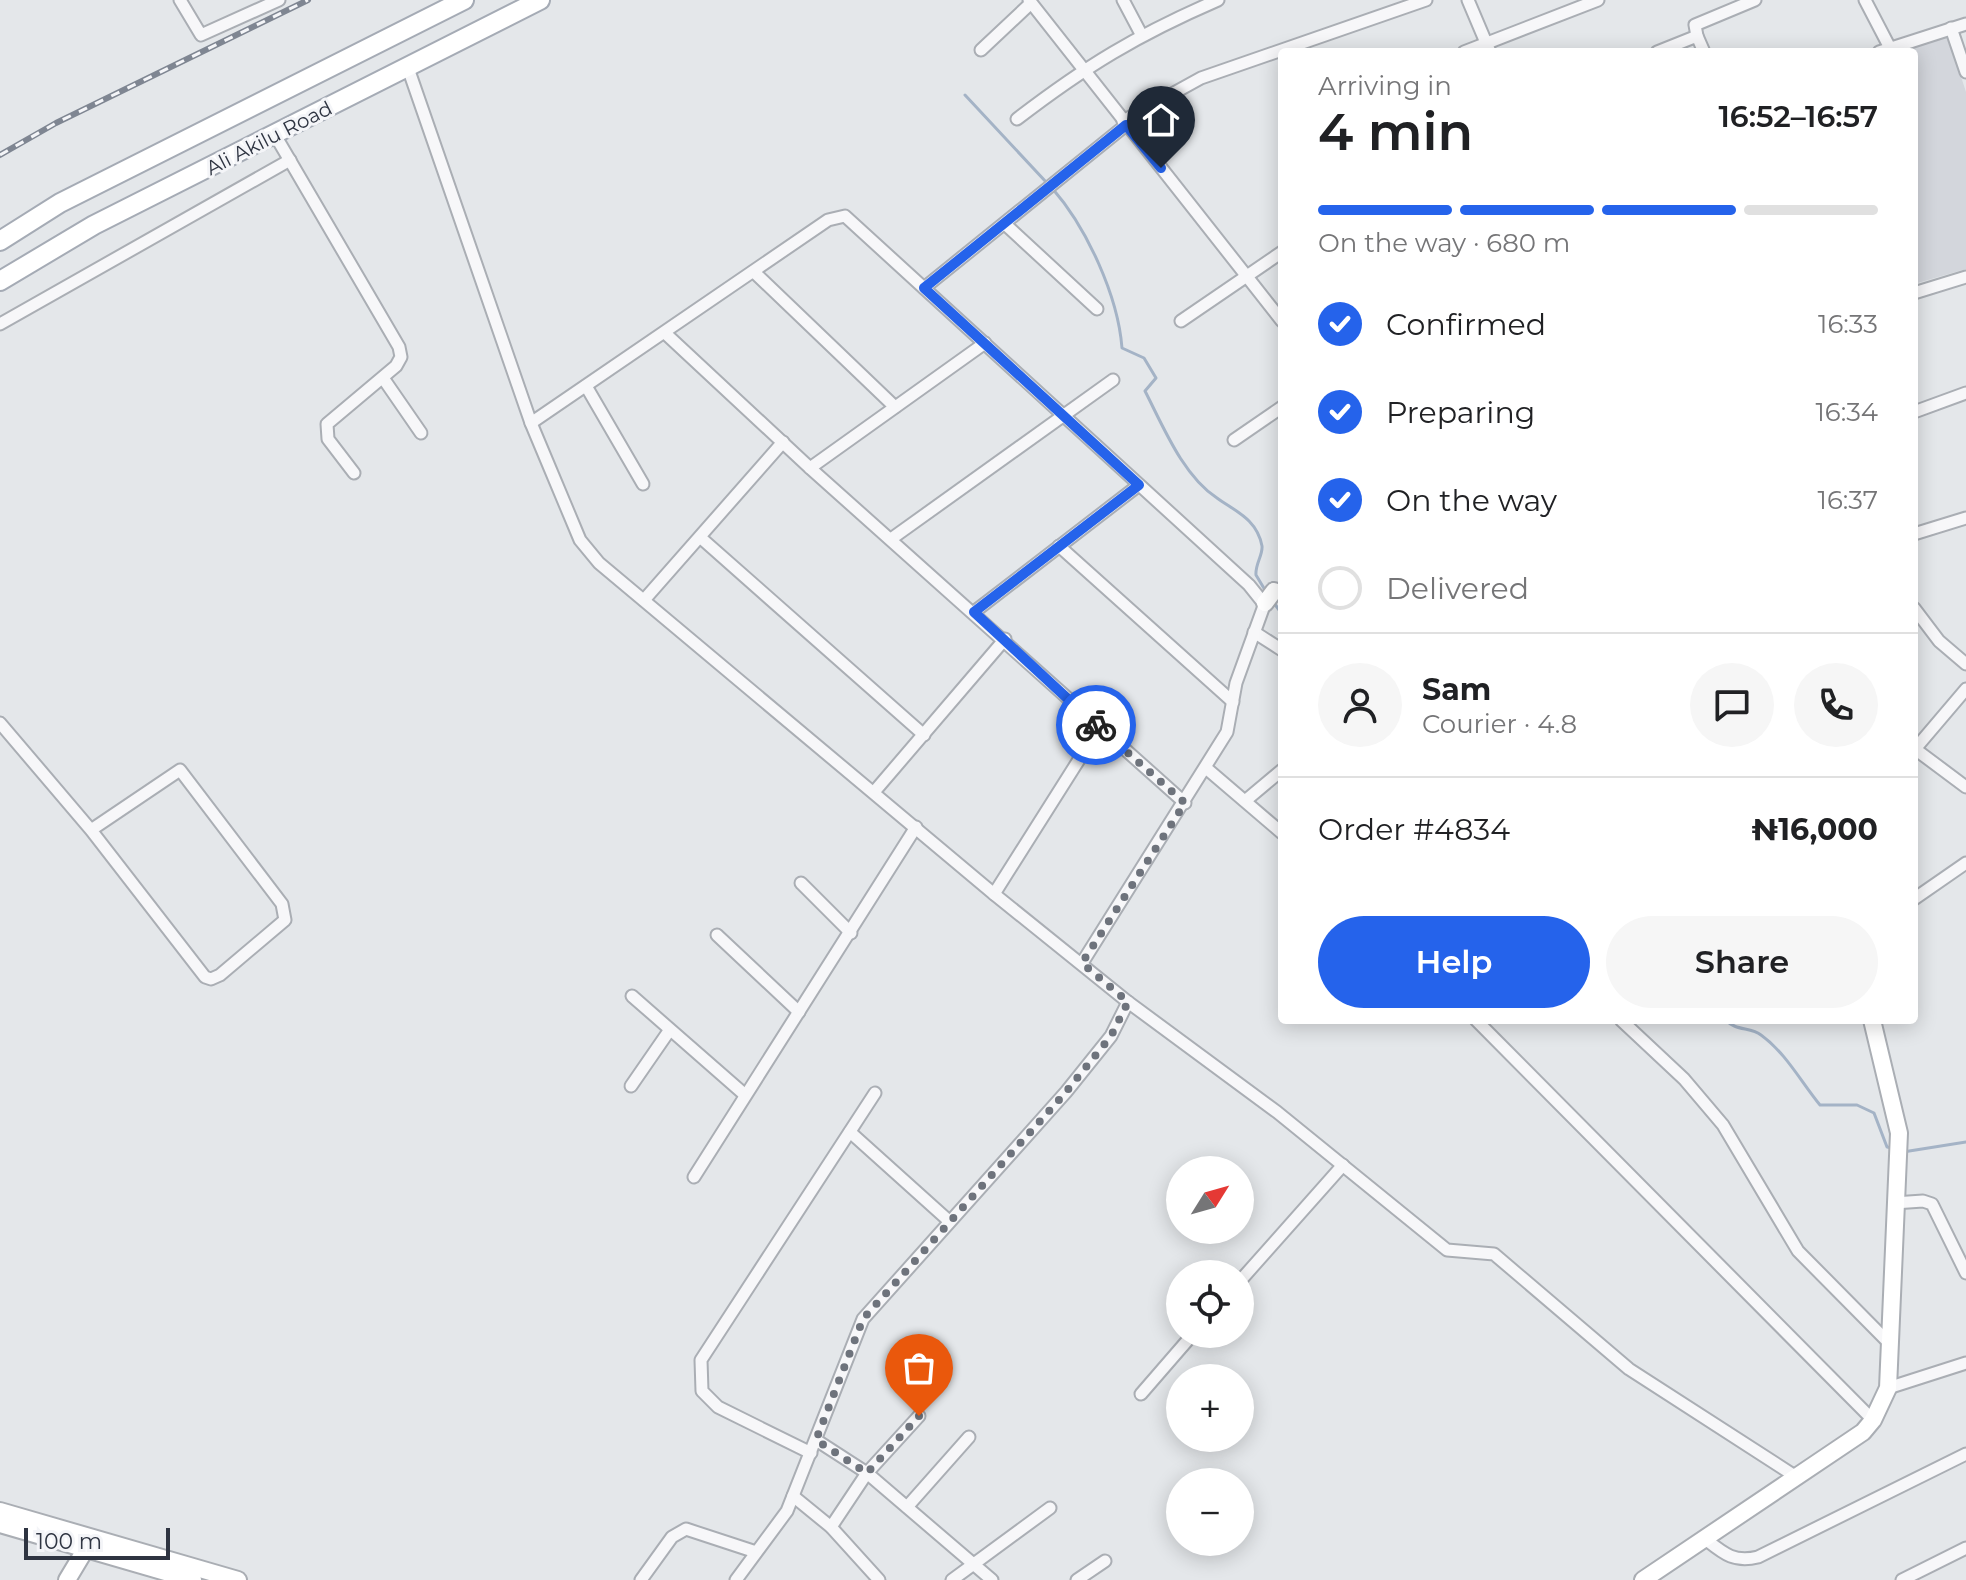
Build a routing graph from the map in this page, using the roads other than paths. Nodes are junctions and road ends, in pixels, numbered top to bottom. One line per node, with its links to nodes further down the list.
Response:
1 (180, 0): 2 (street)
2 (279, 0)
3 (464, 0): 33 (main road, Ali Akilu Road)
4 (540, 0): 25 (main road, Ali Akilu Road)
5 (1123, 0): 15 (street)
6 (1218, 0): 15 (street)
7 (1426, 0): 17 (street)
8 (1468, 0): 18 (street)
9 (1598, 0): 18 (street)
10 (1755, 0): 16 (street)
11 (1865, 0): 21 (street)
12 (1030, 1): 23 (street); 26 (street)
13 (1966, 24): 14 (street)
14 (1951, 28): 22 (street); 27 (street)
15 (1141, 34): 26 (street)
16 (1697, 36): 19 (street); 20 (street)
17 (1288, 48)
18 (1488, 48)
19 (1667, 48)
20 (1702, 48)
21 (1884, 48)
22 (1891, 48)
23 (981, 50)
24 (1278, 51): 29 (street)
25 (408, 68): 30 (main road, Ali Akilu Road); 55 (street)
26 (1082, 69): 28 (street); 29 (street)
27 (1966, 72)
28 (1017, 119)
29 (1125, 123): 32 (street); 36 (street)
30 (275, 135): 31 (street); 38 (main road, Ali Akilu Road)
31 (290, 160): 44 (street); 47 (street)
32 (1006, 225): 39 (street); 41 (street)
33 (0, 241)
34 (1278, 255): 36 (street)
35 (755, 273): 39 (street); 45 (street); 51 (street)
36 (1247, 274): 42 (street); 43 (street)
37 (1966, 277): 40 (street)
38 (0, 281)
39 (924, 288): 46 (street)
40 (1918, 292)
41 (1097, 309)
42 (1278, 316)
43 (1181, 321)
44 (0, 324)
45 (666, 334): 49 (street); 58 (street)
46 (985, 343): 51 (street); 54 (street)
47 (383, 378): 56 (street); 60 (street)
48 (1113, 380): 54 (street)
49 (586, 386): 55 (street); 61 (street)
50 (1966, 393): 53 (street)
51 (895, 407): 59 (street)
52 (1278, 410): 57 (street)
53 (1918, 411)
54 (1065, 416): 62 (street); 66 (street)
55 (531, 423): 69 (street)
56 (421, 433)
57 (1234, 440)
58 (783, 442): 59 (street); 65 (street)
59 (810, 468): 66 (street)
60 (354, 473)
61 (643, 484)
62 (1139, 485): 67 (street); 68 (street)
63 (1966, 518): 64 (street)
64 (1918, 533)
65 (701, 538): 69 (street); 80 (street)
66 (891, 539): 70 (street)
67 (1059, 546): 70 (street); 77 (street)
68 (1271, 596): 72 (street)
69 (644, 600): 86 (street)
70 (974, 612): 73 (street)
71 (1918, 613): 75 (street)
72 (1254, 632): 74 (street); 77 (street)
73 (1005, 639): 79 (street); 80 (street)
74 (1278, 647)
75 (1966, 664)
76 (1966, 689): 81 (street)
77 (1233, 702): 83 (street)
78 (0, 723): 90 (street)
79 (1099, 728): 88 (street); 94 (street)
80 (924, 735): 86 (street)
81 (1918, 745)
82 (1918, 751): 85 (street)
83 (1206, 768): 87 (street); 88 (street)
84 (1278, 773): 87 (street)
85 (1966, 787)
86 (874, 792): 89 (street)
87 (1245, 801): 91 (street)
88 (1185, 803): 98 (street)
89 (916, 827): 94 (street); 96 (street)
90 (91, 830): 90 (street)
91 (1278, 830)
92 (1966, 863): 95 (street)
93 (801, 883): 96 (street)
94 (994, 894): 98 (street)
95 (1918, 896)
96 (851, 933): 101 (street)
97 (717, 935): 101 (street)
98 (1082, 963): 100 (street)
99 (632, 996): 105 (street)
100 (1128, 1002): 110 (street); 113 (street)
101 (799, 1012): 108 (street)
102 (1480, 1024): 122 (street)
103 (1625, 1024): 116 (street)
104 (1873, 1024): 112 (street)
105 (669, 1031): 106 (street); 108 (street)
106 (631, 1086)
107 (875, 1093): 109 (street)
108 (744, 1094): 111 (street)
109 (850, 1132): 113 (street); 125 (street)
110 (1343, 1165): 114 (street); 128 (street)
111 (694, 1177)
112 (1894, 1203): 115 (street); 116 (street)
113 (949, 1221): 124 (street)
114 (1254, 1265)
115 (1966, 1273)
116 (1890, 1344): 119 (street)
117 (1181, 1348): 120 (street)
118 (1966, 1363): 119 (street)
119 (1888, 1388): 122 (street)
120 (1141, 1394)
121 (919, 1416): 127 (street)
122 (1873, 1420): 128 (street)
123 (969, 1437): 130 (street)
124 (816, 1440): 125 (street); 127 (street)
125 (811, 1453): 129 (street)
126 (1966, 1454): 135 (street)
127 (867, 1473): 130 (street); 134 (street)
128 (1798, 1478): 135 (street)
129 (793, 1496): 134 (street); 138 (street)
130 (907, 1507): 140 (street)
131 (1050, 1508): 140 (street)
132 (0, 1511): 143 (street)
133 (0, 1524): 137 (street)
134 (831, 1527): 146 (street)
135 (1704, 1538): 150 (street)
136 (1966, 1548): 151 (street)
137 (85, 1550): 141 (street); 142 (street)
138 (756, 1552): 144 (street); 145 (street)
139 (1105, 1561): 149 (street)
140 (973, 1562): 147 (street); 148 (street)
141 (67, 1580)
142 (193, 1580)
143 (238, 1580)
144 (641, 1580)
145 (736, 1580)
146 (879, 1580)
147 (952, 1580)
148 (992, 1580)
149 (1077, 1580)
150 (1643, 1580)
151 (1902, 1580)

